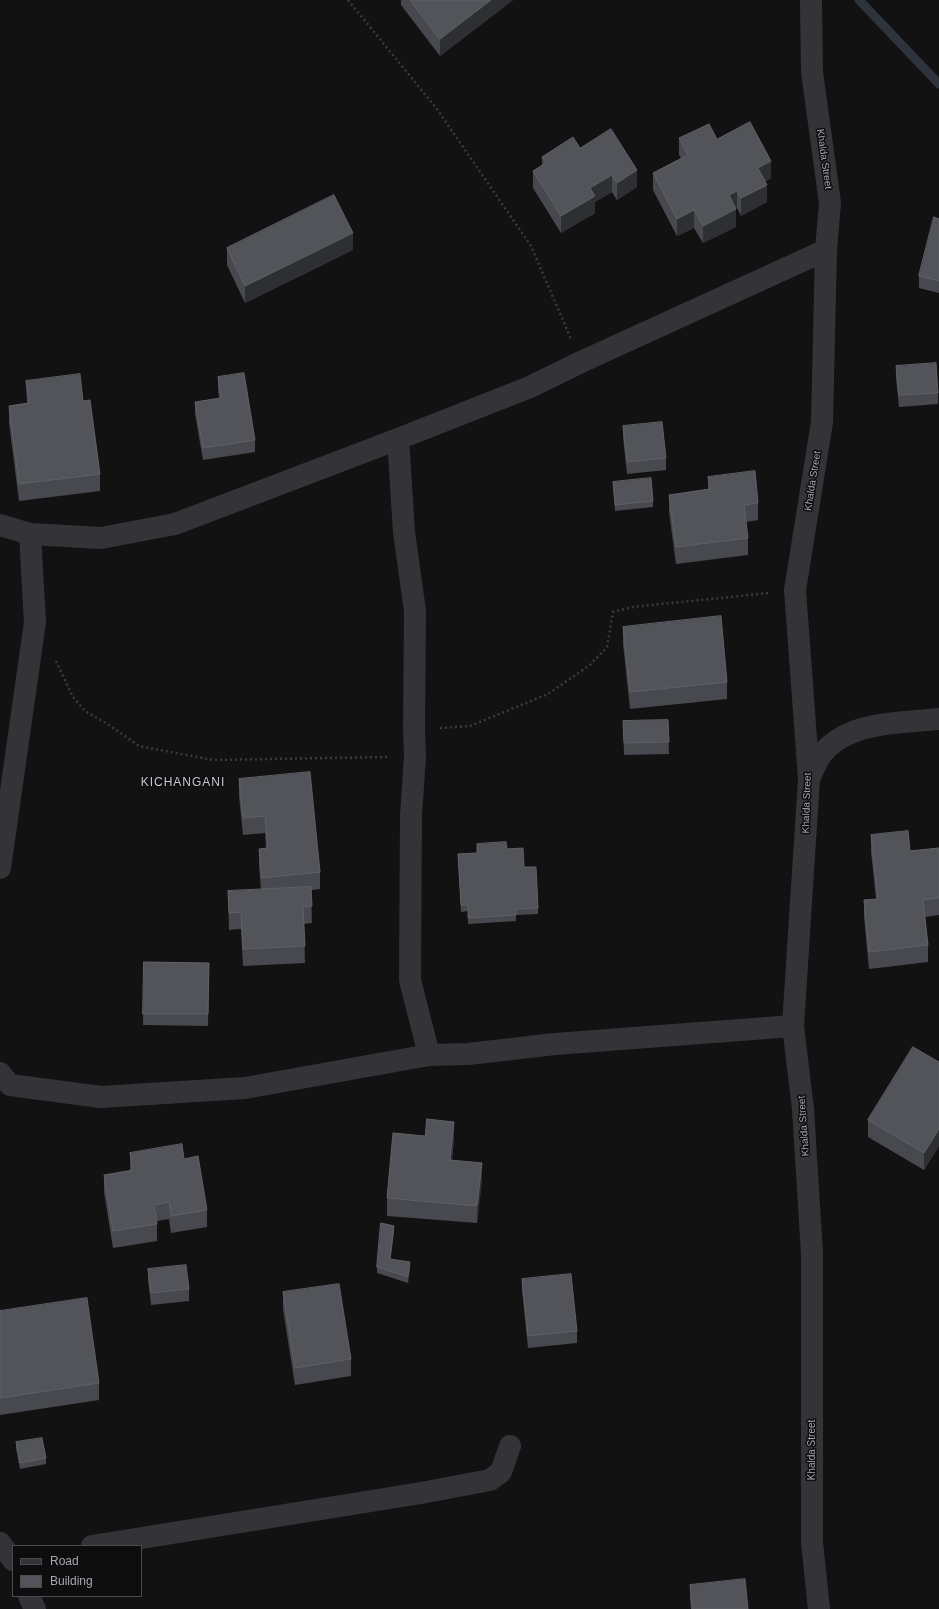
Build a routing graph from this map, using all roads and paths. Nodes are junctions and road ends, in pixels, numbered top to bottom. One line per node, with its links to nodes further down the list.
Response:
1 (348, 0): 4 (path)
2 (812, 0): 3 (street, Khalda Street)
3 (826, 250): 4 (street); 8 (street, Khalda Street)
4 (581, 362): 5 (street)
5 (398, 439): 7 (street); 11 (street)
6 (0, 525): 7 (street)
7 (30, 534): 14 (street)
8 (795, 590): 11 (path); 13 (street, Khalda Street)
9 (55, 660): 12 (path)
10 (939, 719): 13 (street)
11 (414, 730): 12 (street)
12 (416, 756): 16 (street)
13 (809, 779): 15 (street, Khalda Street)
14 (0, 868)
15 (793, 1026): 16 (street); 24 (street, Khalda Street)
16 (429, 1055): 17 (street)
17 (0, 1073)
18 (510, 1446): 20 (street)
19 (0, 1543): 21 (street)
20 (98, 1545)
21 (12, 1558)
22 (29, 1597): 23 (street)
23 (35, 1609)
24 (819, 1609)

